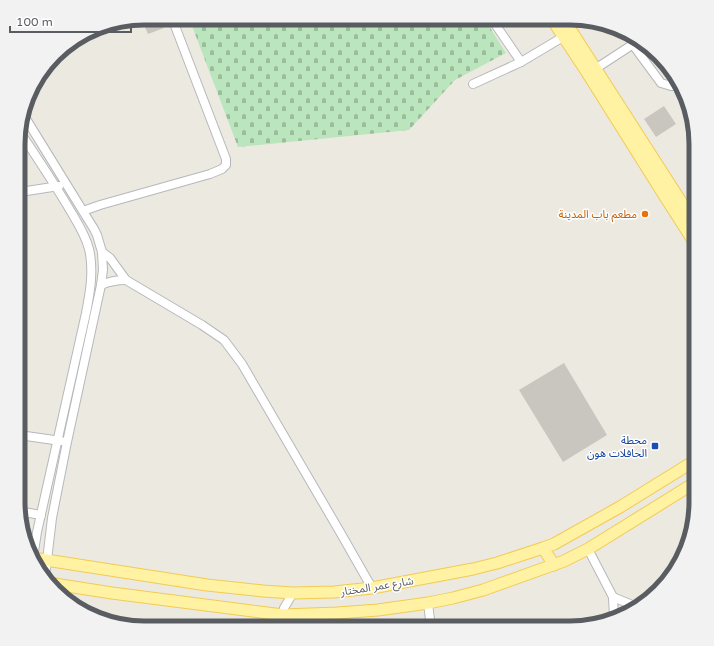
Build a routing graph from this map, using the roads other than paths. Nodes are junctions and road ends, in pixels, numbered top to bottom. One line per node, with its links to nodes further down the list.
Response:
1 (175, 25): 17 (street)
2 (496, 25): 8 (street)
3 (555, 25): 5 (main road)
4 (567, 25): 9 (main road)
5 (563, 37): 8 (street); 9 (main road)
6 (634, 44): 9 (street)
7 (639, 47): 11 (street)
8 (521, 62): 10 (street)
9 (592, 71): 18 (main road); 19 (main road)
10 (473, 84)
11 (673, 86)
12 (27, 122): 14 (street)
13 (25, 140): 15 (street)
14 (66, 184): 15 (street); 17 (street)
15 (56, 187): 16 (street); 24 (street)
16 (25, 191)
17 (83, 211): 20 (street)
18 (689, 215)
19 (689, 231)
20 (102, 252): 21 (street); 22 (street)
21 (126, 280): 22 (street); 38 (street)
22 (101, 285): 25 (street)
23 (25, 436): 24 (street)
24 (58, 441): 25 (street); 29 (street)
25 (67, 442): 34 (street)
26 (689, 464): 31 (main road, شارع عمر المختار)
27 (689, 486): 32 (main road, شارع عمر المختار)
28 (25, 512): 29 (street)
29 (41, 515): 30 (street)
30 (34, 548)
31 (543, 548): 35 (main road); 38 (main road, شارع عمر المختار)
32 (588, 549): 35 (main road, شارع عمر المختار); 40 (street)
33 (39, 559): 34 (main road, شارع عمر المختار)
34 (47, 560): 36 (street); 39 (main road, شارع عمر المختار)
35 (554, 566): 41 (main road, شارع عمر المختار)
36 (46, 569)
37 (59, 585): 44 (main road, شارع عمر المختار)
38 (372, 588): 39 (main road, شارع عمر المختار)
39 (293, 593): 44 (street)
40 (613, 597): 42 (street); 43 (street)
41 (428, 603): 44 (main road, شارع عمر المختار); 46 (street)
42 (630, 604)
43 (614, 612)
44 (283, 615): 45 (street)
45 (279, 621)
46 (430, 621)

